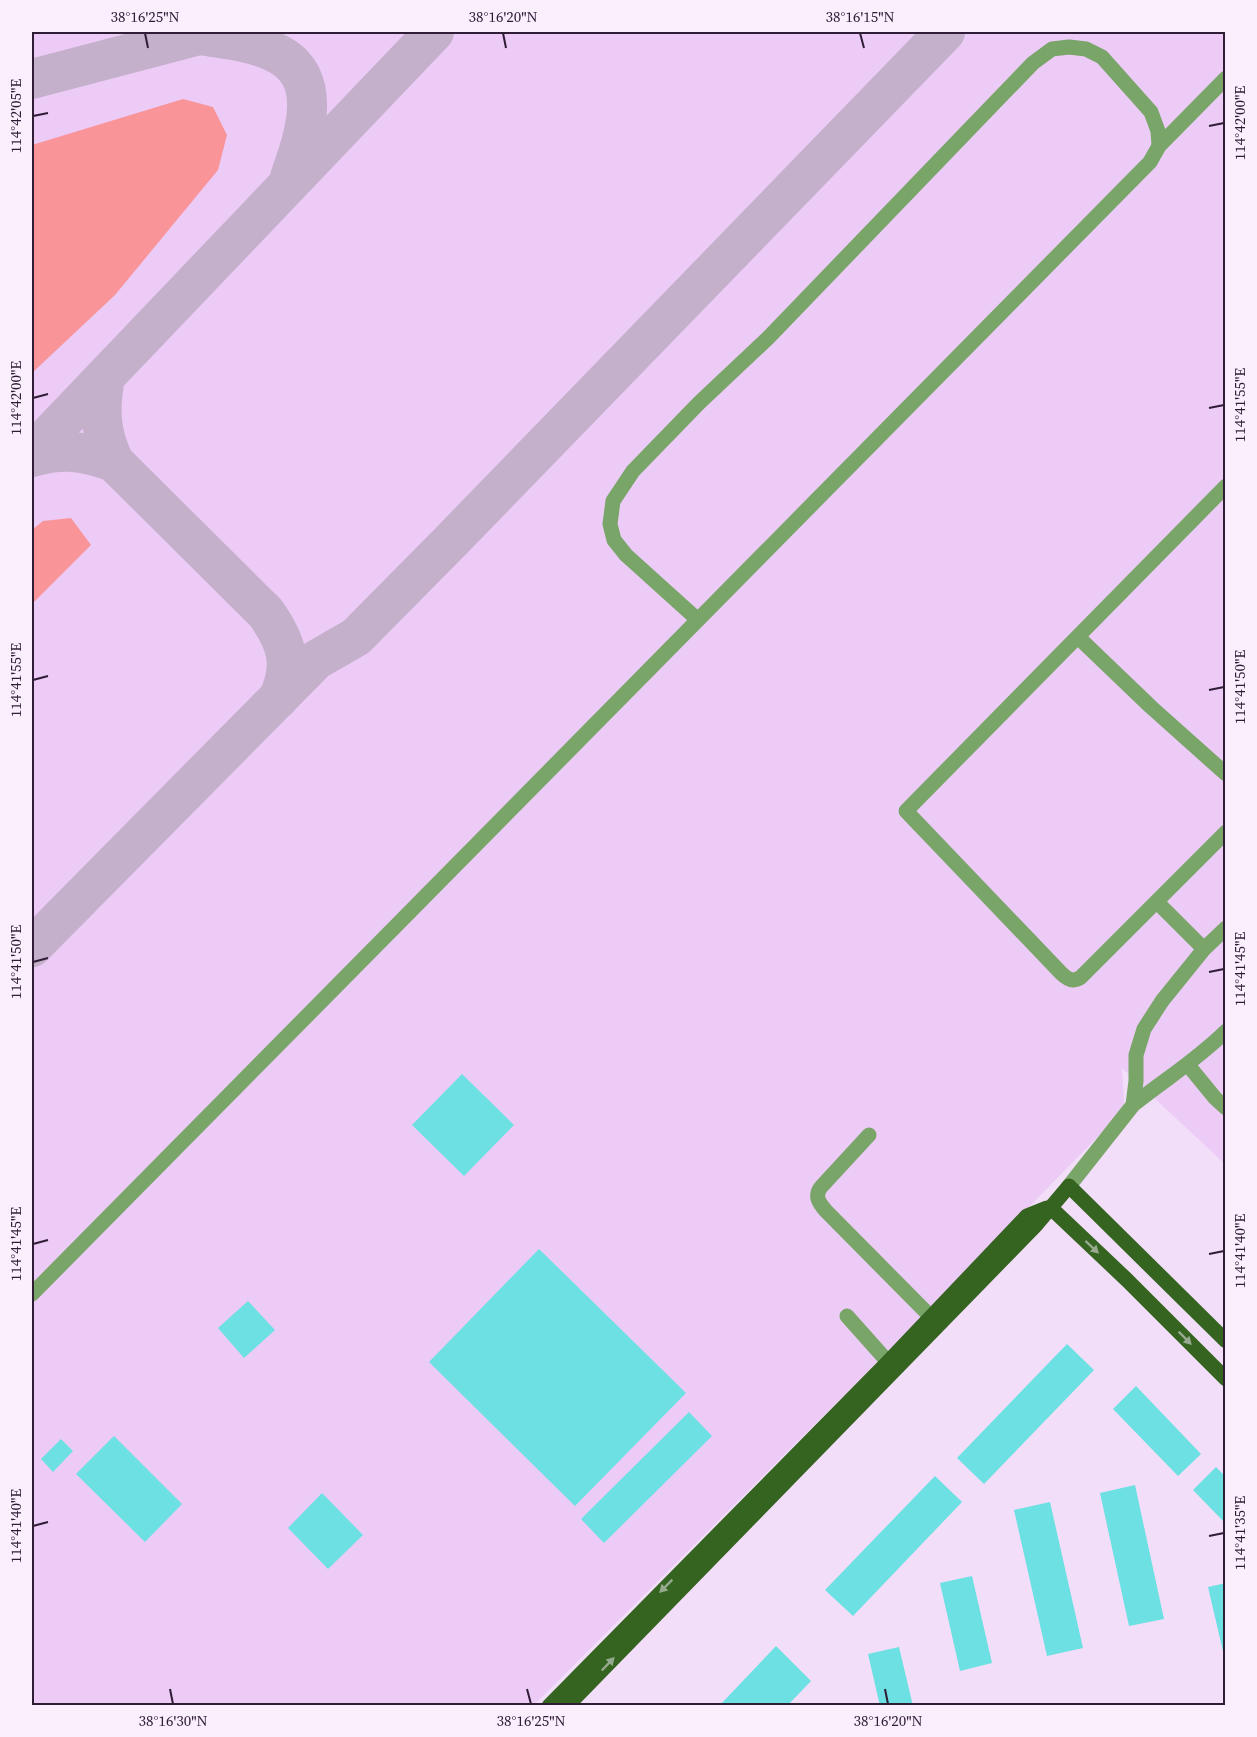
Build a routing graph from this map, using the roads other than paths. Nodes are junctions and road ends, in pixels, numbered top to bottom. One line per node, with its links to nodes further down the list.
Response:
1 (1226, 78): 2 (lane)
2 (1159, 146): 4 (lane); 4 (lane)
3 (1226, 486): 5 (lane)
4 (698, 620): 18 (lane)
5 (1078, 637): 6 (lane); 8 (lane)
6 (1226, 774)
7 (1226, 832): 8 (lane)
8 (1157, 902): 10 (lane)
9 (1226, 928): 10 (lane)
10 (1204, 949): 13 (lane)
11 (1226, 1032): 12 (lane)
12 (1188, 1065): 13 (lane); 14 (lane)
13 (1133, 1105): 16 (lane)
14 (1226, 1108)
15 (869, 1135): 20 (lane)
16 (1069, 1186): 17 (main road); 21 (main road)
17 (1050, 1207): 20 (main road); 23 (main road, one-way to 23); 25 (main road, one-way to 17)
18 (32, 1294)
19 (847, 1316): 22 (lane)
20 (930, 1316): 22 (main road)
21 (1226, 1341)
22 (888, 1362): 24 (main road, one-way to 24)
23 (1226, 1379)
24 (549, 1706)
25 (567, 1706)

